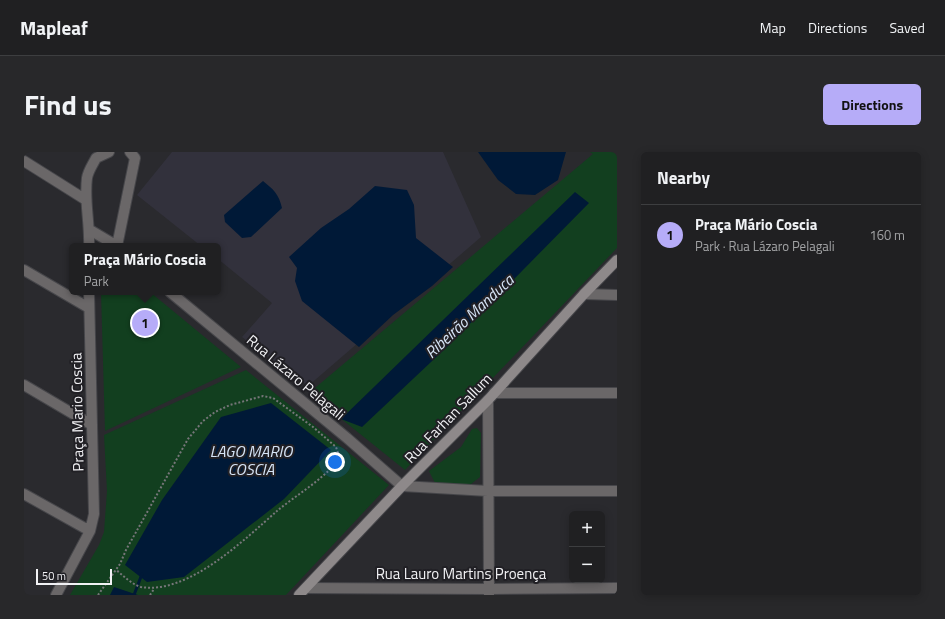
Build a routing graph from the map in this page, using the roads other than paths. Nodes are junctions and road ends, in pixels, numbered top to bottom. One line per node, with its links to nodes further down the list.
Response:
1 (110, 152): 4 (street)
2 (130, 152): 8 (street)
3 (24, 161): 4 (street)
4 (86, 200): 5 (street)
5 (90, 230): 6 (street); 7 (street)
6 (90, 243)
7 (112, 243)
8 (118, 243)
9 (617, 260): 11 (main road, Rua Farhan Sallum)
10 (24, 270): 15 (street)
11 (584, 294): 12 (street); 18 (main road, Rua Farhan Sallum)
12 (617, 294)
13 (89, 295): 15 (street, Praça Mario Coscia)
14 (174, 295): 20 (street, Rua Lázaro Pelagali)
15 (89, 308): 19 (street, Praça Mario Coscia)
16 (24, 385): 19 (street)
17 (617, 393): 18 (street)
18 (491, 396): 20 (main road, Rua Farhan Sallum); 22 (street)
19 (92, 425): 24 (street, Praça Mario Coscia)
20 (402, 486): 22 (street); 26 (main road, Rua Farhan Sallum)
21 (617, 490): 22 (street)
22 (488, 491): 27 (street)
23 (24, 494): 24 (street)
24 (90, 531): 28 (street, Praça Mario Coscia)
25 (617, 588): 27 (street, Rua Lauro Martins Proença)
26 (302, 591): 27 (street, Rua Lauro Martins Proença)
27 (489, 592)
28 (56, 595)

